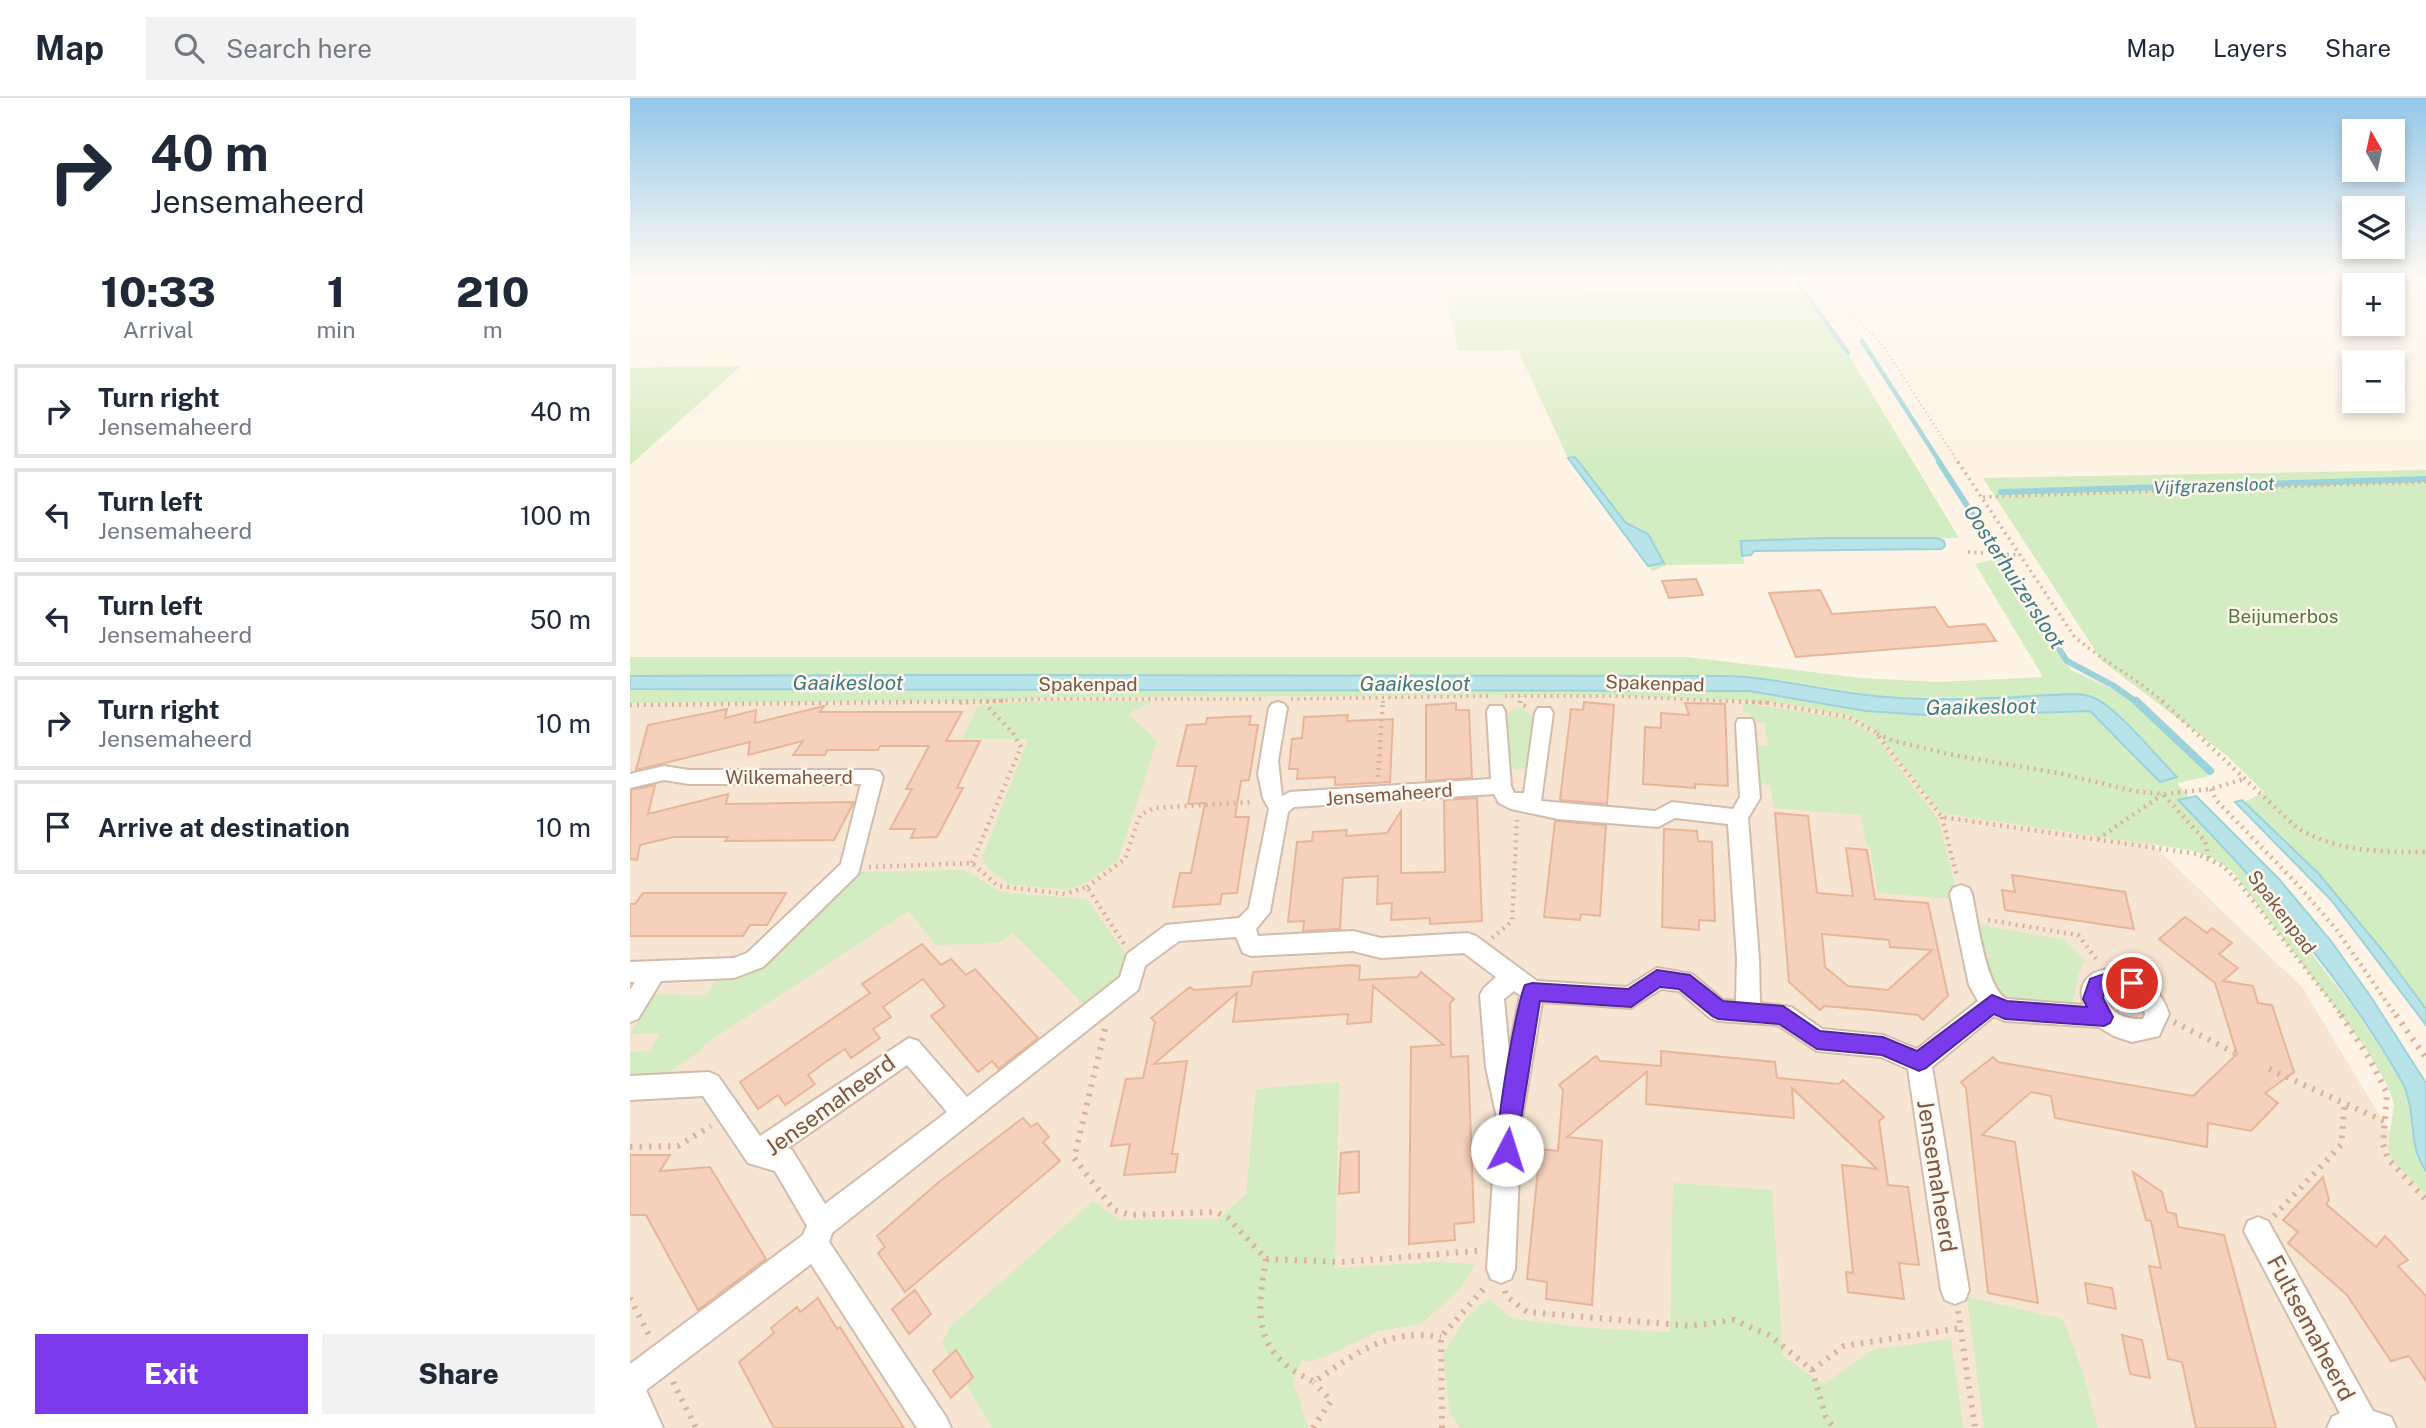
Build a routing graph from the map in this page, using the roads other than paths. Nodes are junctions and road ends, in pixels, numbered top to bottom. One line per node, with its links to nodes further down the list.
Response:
1 (1274, 702): 8 (street)
2 (1496, 711): 6 (street)
3 (1544, 713): 7 (street)
4 (1745, 724): 9 (street)
5 (630, 781): 12 (street, Wilkemaheerd)
6 (1501, 786): 7 (street); 8 (street, Jensemaheerd)
7 (1518, 804): 9 (street)
8 (1275, 805): 11 (street)
9 (1738, 817): 17 (street)
10 (1963, 905): 15 (street)
11 (1244, 927): 14 (street); 21 (street)
12 (655, 971): 13 (street); 16 (street)
13 (630, 972)
14 (1522, 984): 17 (street); 22 (street); 22 (street)
15 (1992, 1004): 18 (street); 19 (street)
16 (630, 1010)
17 (1748, 1013): 19 (street)
18 (2104, 1017): 18 (street)
19 (1919, 1062): 27 (street, Jensemaheerd)
20 (630, 1088): 23 (street)
21 (965, 1114): 23 (street, Jensemaheerd); 25 (street)
22 (1508, 1125): 26 (street)
23 (757, 1154): 25 (street, Jensemaheerd)
24 (2259, 1231): 30 (street, Fultsemaheerd)
25 (818, 1234): 28 (street); 32 (street, Jensemaheerd)
26 (1502, 1259)
27 (1955, 1290)
28 (630, 1383)
29 (630, 1406): 31 (street)
30 (2362, 1427)
31 (640, 1428)
32 (935, 1428)

